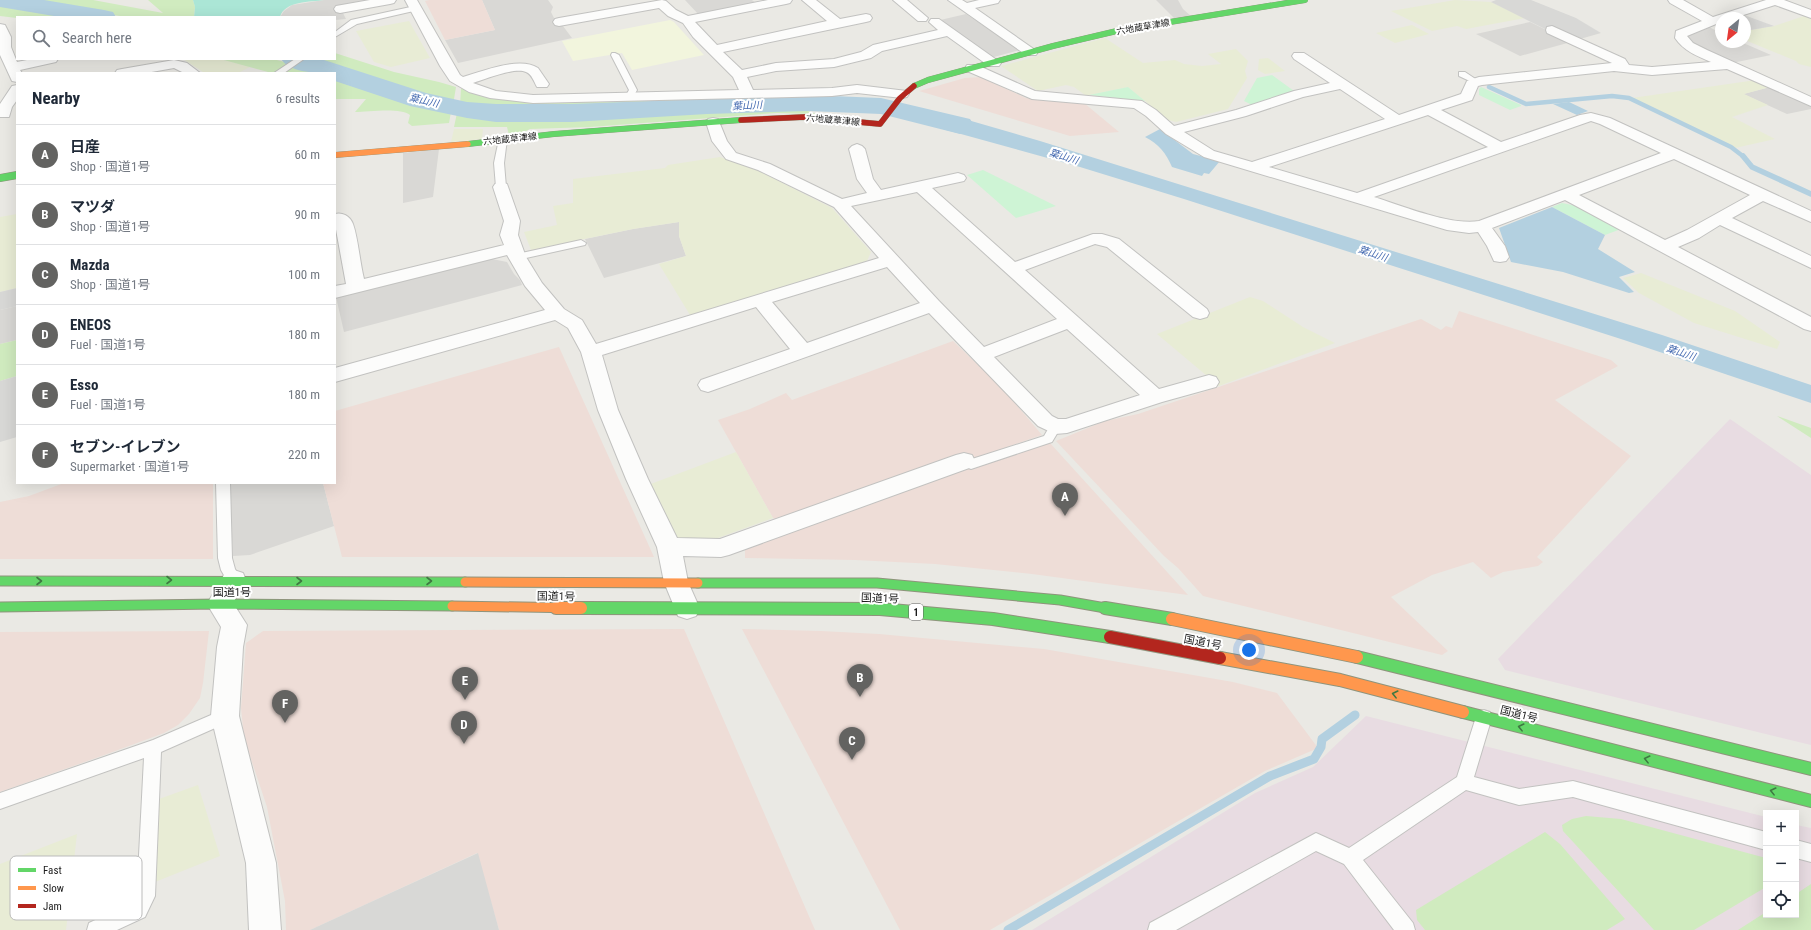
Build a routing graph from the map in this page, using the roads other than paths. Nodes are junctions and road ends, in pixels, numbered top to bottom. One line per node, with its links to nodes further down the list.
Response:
1 (390, 0): 12 (street)
2 (781, 0): 16 (street)
3 (808, 0): 19 (street)
4 (899, 0): 15 (street)
5 (954, 0): 11 (street)
6 (994, 0): 11 (street)
7 (1305, 0): 26 (main road, 六地蔵草津線)
8 (1674, 0): 17 (street)
9 (1776, 0): 13 (street); 17 (street)
10 (414, 2): 22 (lane); 43 (street)
11 (965, 7): 26 (street)
12 (340, 9)
13 (1811, 14)
14 (866, 18): 19 (street)
15 (922, 18)
16 (687, 20): 18 (street); 25 (street)
17 (1712, 21): 33 (street)
18 (560, 22)
19 (837, 24): 25 (street)
20 (0, 28): 24 (street)
21 (1552, 30): 35 (street)
22 (336, 34)
23 (16, 46): 24 (street)
24 (2, 48): 36 (street)
25 (714, 50): 42 (street)
26 (1031, 52): 32 (main road, 六地蔵草津線)
27 (615, 56): 49 (lane)
28 (1299, 56): 46 (street)
29 (48, 60): 36 (street)
30 (115, 60): 37 (street)
31 (298, 60): 40 (lane)
32 (994, 63): 34 (main road, 六地蔵草津線); 42 (street)
33 (1727, 64): 35 (street); 51 (street)
34 (972, 68): 50 (main road, 六地蔵草津線); 56 (street)
35 (1625, 68): 44 (street)
36 (15, 72)
37 (120, 72)
38 (126, 72): 39 (street)
39 (191, 72)
40 (280, 72)
41 (1462, 74): 44 (lane)
42 (739, 75): 48 (street)
43 (462, 82): 45 (street); 49 (street)
44 (1476, 82): 52 (street)
45 (542, 84)
46 (1342, 84): 54 (street); 56 (street)
47 (16, 90): 53 (street)
48 (748, 94): 49 (street); 50 (street)
49 (630, 97)
50 (900, 97): 55 (main road, 六地蔵草津線)
51 (1811, 102)
52 (1430, 110): 54 (street); 58 (street)
53 (4, 114)
54 (1397, 120): 62 (street)
55 (713, 122): 57 (main road, 六地蔵草津線); 72 (street)
56 (1171, 130): 62 (street)
57 (503, 139): 61 (main road, 六地蔵草津線); 67 (lane)
58 (1500, 147): 60 (street); 71 (street)
59 (857, 149): 70 (street)
60 (1675, 153): 68 (street); 69 (street)
61 (336, 155)
62 (1252, 167): 71 (street)
63 (16, 175): 64 (main road)
64 (0, 178)
65 (958, 178): 66 (street)
66 (920, 186): 70 (street); 83 (street)
67 (501, 187): 79 (street)
68 (1566, 194): 76 (street); 78 (street)
69 (1763, 194): 73 (street); 75 (street)
70 (877, 196): 72 (street)
71 (1357, 198): 76 (street)
72 (840, 204): 81 (street)
73 (1811, 217)
74 (336, 218): 84 (street)
75 (1720, 219): 78 (street); 82 (street)
76 (1482, 226): 80 (street)
77 (581, 243): 79 (lane)
78 (1664, 247): 91 (street)
79 (515, 253): 84 (street); 88 (street)
80 (1500, 257)
81 (890, 260): 86 (street); 87 (street)
82 (1811, 263)
83 (1011, 268): 89 (street); 90 (street)
84 (356, 287): 85 (street)
85 (336, 292)
86 (760, 300): 92 (street); 93 (street)
87 (932, 305): 92 (street); 94 (street)
88 (557, 313): 93 (street); 95 (street)
89 (1200, 313)
90 (1069, 321): 94 (street); 98 (street)
91 (1811, 325)
92 (803, 351): 97 (street)
93 (592, 352): 102 (street)
94 (981, 355): 99 (street)
95 (336, 374)
96 (1209, 382): 98 (street)
97 (708, 385)
98 (1156, 397): 99 (street)
99 (1055, 427): 100 (lane)
100 (964, 461): 102 (street)
101 (223, 484): 103 (lane)
102 (669, 547): 105 (street)
103 (234, 580): 104 (main road, 国道1号, one-way to 103); 105 (main road, 国道1号, one-way to 105); 106 (street)
104 (0, 581)
105 (676, 582): 108 (street); 112 (main road, 国道1号)
106 (219, 604): 107 (main road, 国道1号 / 1); 108 (main road, 国道1号 / 1); 109 (street)
107 (0, 607)
108 (687, 609): 110 (main road, 国道1号 / 1, one-way to 108)
109 (225, 716): 111 (lane); 123 (street)
110 (1484, 717): 113 (lane); 115 (main road, 国道1号 / 1, one-way to 110)
111 (153, 748): 114 (lane); 120 (lane)
112 (1811, 769)
113 (1464, 782): 116 (lane); 119 (lane)
114 (0, 801)
115 (1811, 801)
116 (1763, 840)
117 (1799, 850): 118 (lane)
118 (1811, 853)
119 (1350, 858): 124 (lane); 125 (lane)
120 (142, 903)
121 (117, 920): 122 (lane)
122 (96, 930)
123 (265, 930)
124 (1157, 930)
125 (1406, 930)

